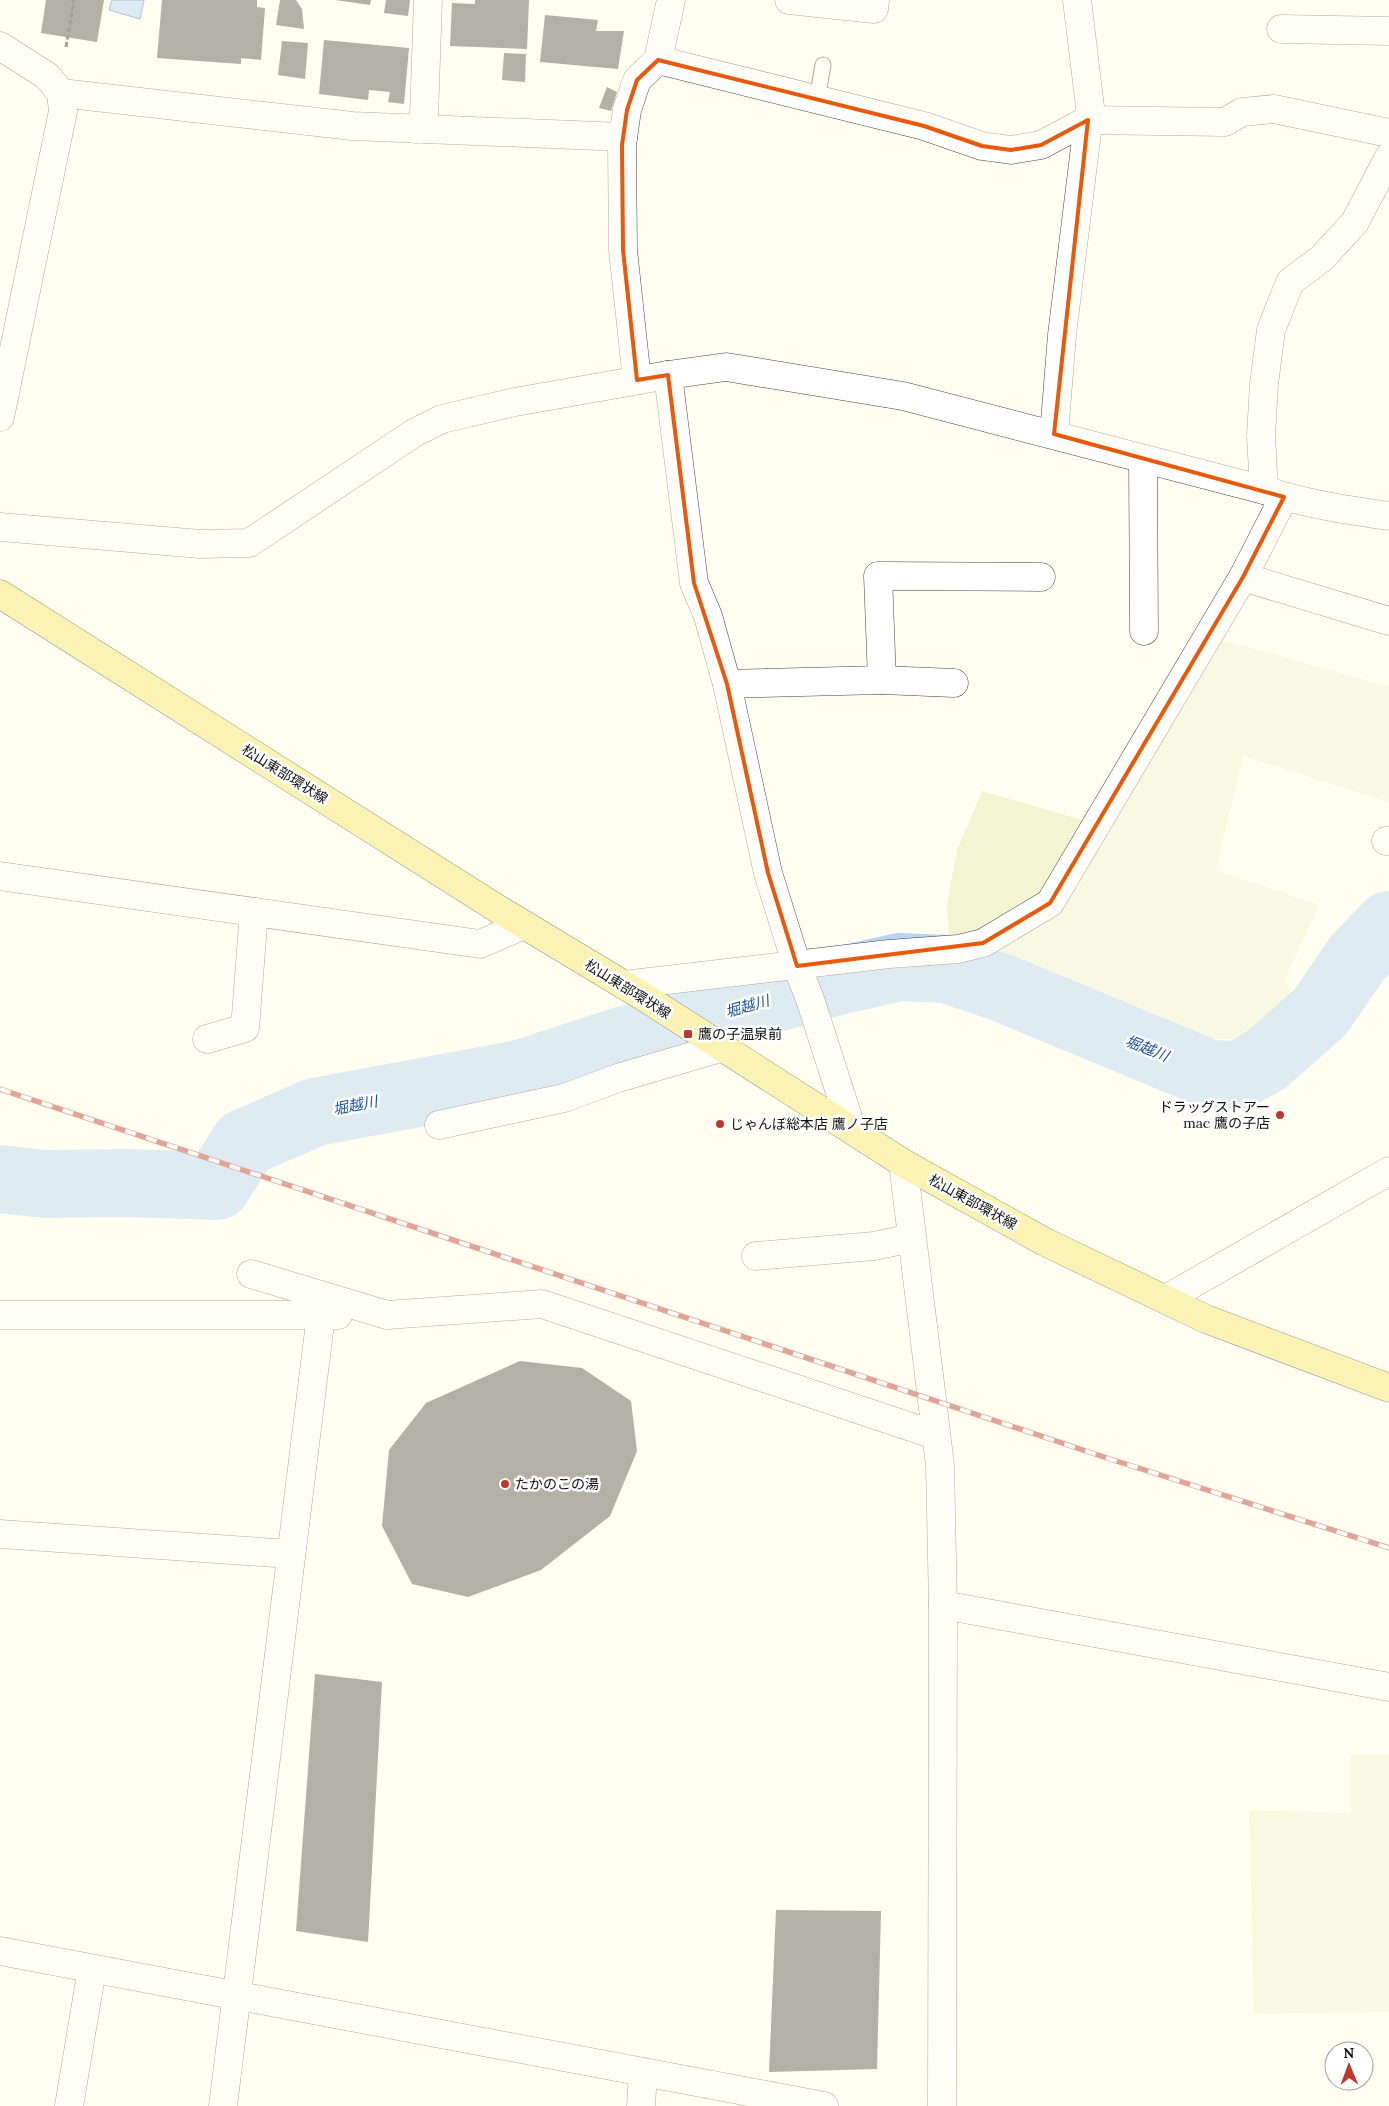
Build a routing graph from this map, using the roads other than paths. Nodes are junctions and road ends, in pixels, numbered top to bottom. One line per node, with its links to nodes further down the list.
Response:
1 (428, 0): 14 (street)
2 (671, 0): 9 (street)
3 (789, 0): 4 (street)
4 (875, 0)
5 (1077, 0): 13 (street)
6 (1282, 28): 7 (street)
7 (1389, 31)
8 (0, 46): 11 (street)
9 (658, 60): 12 (street); 16 (street)
10 (823, 65): 12 (lane)
11 (61, 92): 14 (street); 18 (street)
12 (817, 99): 13 (street)
13 (1088, 120): 15 (street); 22 (street)
14 (416, 129): 16 (street)
15 (1389, 133)
16 (623, 137): 20 (street)
17 (1389, 157): 24 (street)
18 (10, 316): 21 (street)
19 (668, 375): 20 (street); 22 (street); 34 (street)
20 (636, 380): 26 (street)
21 (0, 417)
22 (1054, 434): 23 (street)
23 (1143, 459): 24 (street); 31 (street)
24 (1274, 493): 25 (street); 28 (street)
25 (1389, 516)
26 (0, 527)
27 (1041, 577): 32 (street)
28 (1243, 578): 30 (street); 38 (street)
29 (0, 594): 37 (main road, 松山東部環状線)
30 (1389, 621)
31 (1144, 631)
32 (882, 680): 33 (street); 34 (street)
33 (954, 683)
34 (727, 684): 38 (street)
35 (0, 876): 36 (street)
36 (254, 912): 37 (street); 40 (street)
37 (524, 925): 39 (main road, 松山東部環状線)
38 (797, 968): 39 (street); 43 (street)
39 (634, 991): 41 (main road, 松山東部環状線)
40 (207, 1039)
41 (714, 1044): 42 (street); 43 (main road, 松山東部環状線)
42 (439, 1125)
43 (852, 1130): 44 (main road, 松山東部環状線)
44 (903, 1163): 46 (street); 49 (main road, 松山東部環状線)
45 (1389, 1171): 49 (street)
46 (912, 1238): 47 (street); 54 (street)
47 (756, 1256)
48 (251, 1274): 51 (street)
49 (1166, 1299): 53 (main road, 松山東部環状線)
50 (321, 1315): 51 (street); 52 (street); 56 (street)
51 (387, 1315): 54 (street)
52 (0, 1316)
53 (1389, 1388)
54 (935, 1435): 57 (street)
55 (0, 1534): 56 (street)
56 (291, 1554): 61 (street)
57 (942, 1605): 58 (street); 67 (street)
58 (1389, 1687)
59 (0, 1951): 60 (street)
60 (92, 1968): 61 (street); 63 (street)
61 (236, 1997): 62 (street); 64 (street)
62 (643, 2073): 65 (street); 66 (street)
63 (69, 2106)
64 (223, 2106)
65 (641, 2106)
66 (824, 2106)
67 (942, 2106)

